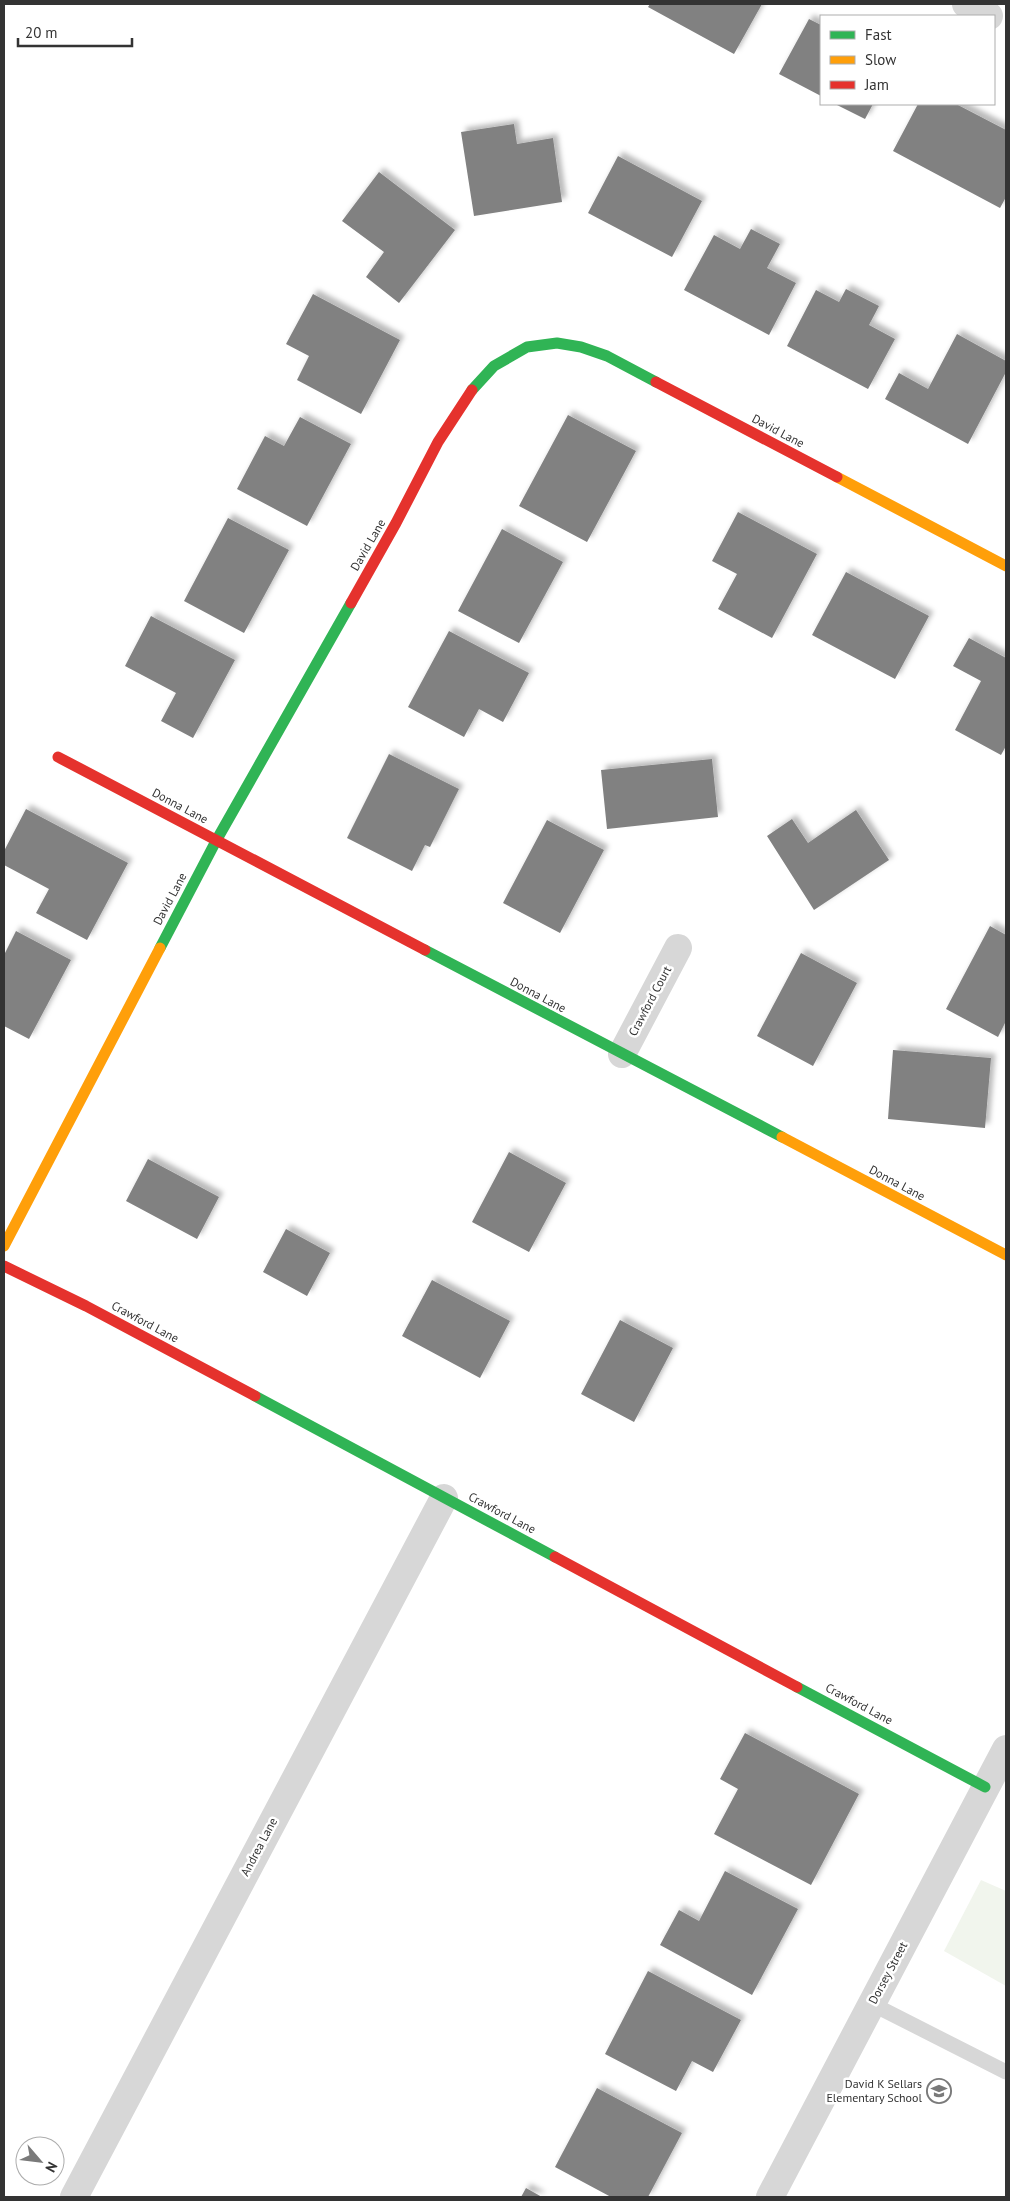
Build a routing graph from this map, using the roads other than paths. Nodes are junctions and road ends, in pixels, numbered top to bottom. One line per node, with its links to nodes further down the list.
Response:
1 (966, 4): 2 (street)
2 (987, 15)
3 (1006, 566): 5 (street, David Lane)
4 (58, 757): 5 (street, Donna Lane)
5 (216, 841): 7 (street, Donna Lane); 8 (street, David Lane)
6 (678, 948): 7 (street, Crawford Court)
7 (622, 1054): 9 (street, Donna Lane)
8 (4, 1246)
9 (1006, 1255)
10 (4, 1267): 11 (street, Crawford Lane)
11 (444, 1498): 13 (street, Crawford Lane); 16 (street, Andrea Lane)
12 (1006, 1749): 13 (street, Dorsey Street)
13 (985, 1788): 14 (street, Dorsey Street)
14 (872, 2004): 15 (lane); 17 (street, Dorsey Street)
15 (1006, 2072)
16 (74, 2197)
17 (770, 2197)

